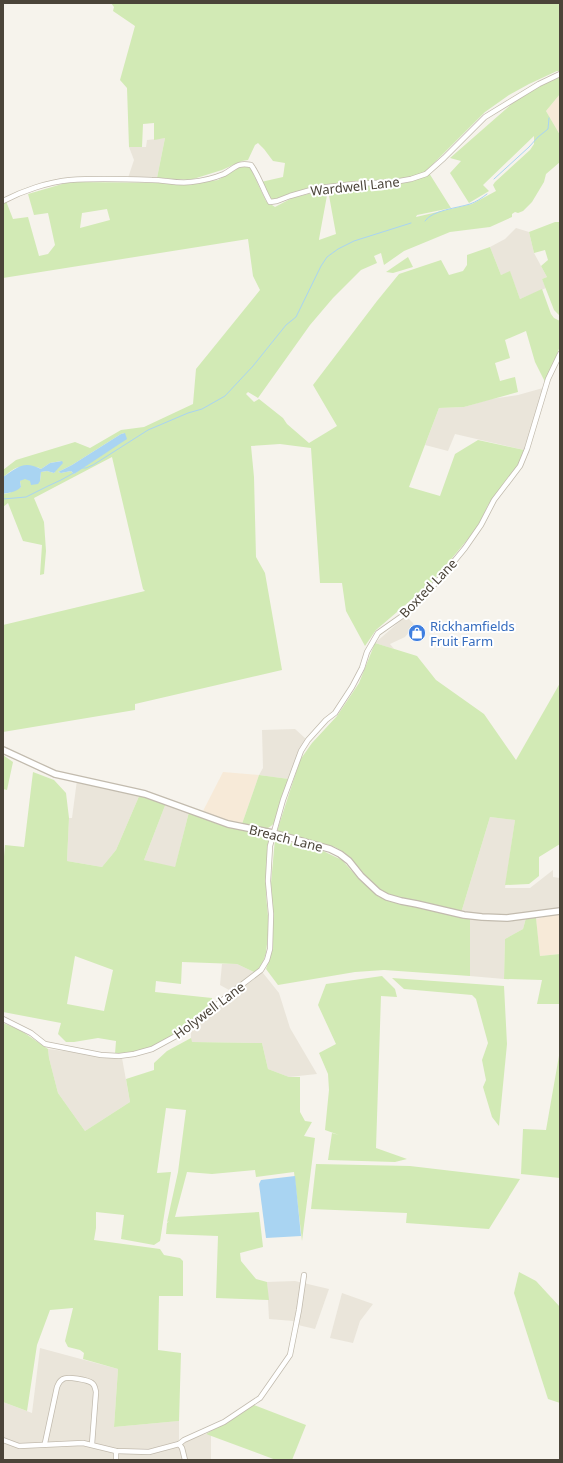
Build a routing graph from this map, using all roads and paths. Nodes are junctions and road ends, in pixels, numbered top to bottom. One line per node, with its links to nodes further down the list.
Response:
1 (560, 74): 2 (street, Wardwell Lane)
2 (3, 201)
3 (560, 354): 5 (street, Boxted Lane)
4 (3, 750): 5 (street, Breach Lane)
5 (273, 833): 6 (street, Breach Lane); 7 (street, Holywell Lane)
6 (560, 910)
7 (3, 1019)
8 (304, 1275): 12 (street)
9 (3, 1440): 10 (street)
10 (45, 1444): 11 (street); 11 (street)
11 (92, 1444): 13 (street)
12 (179, 1444): 13 (street); 15 (street)
13 (116, 1450): 14 (street)
14 (116, 1460)
15 (184, 1460)

